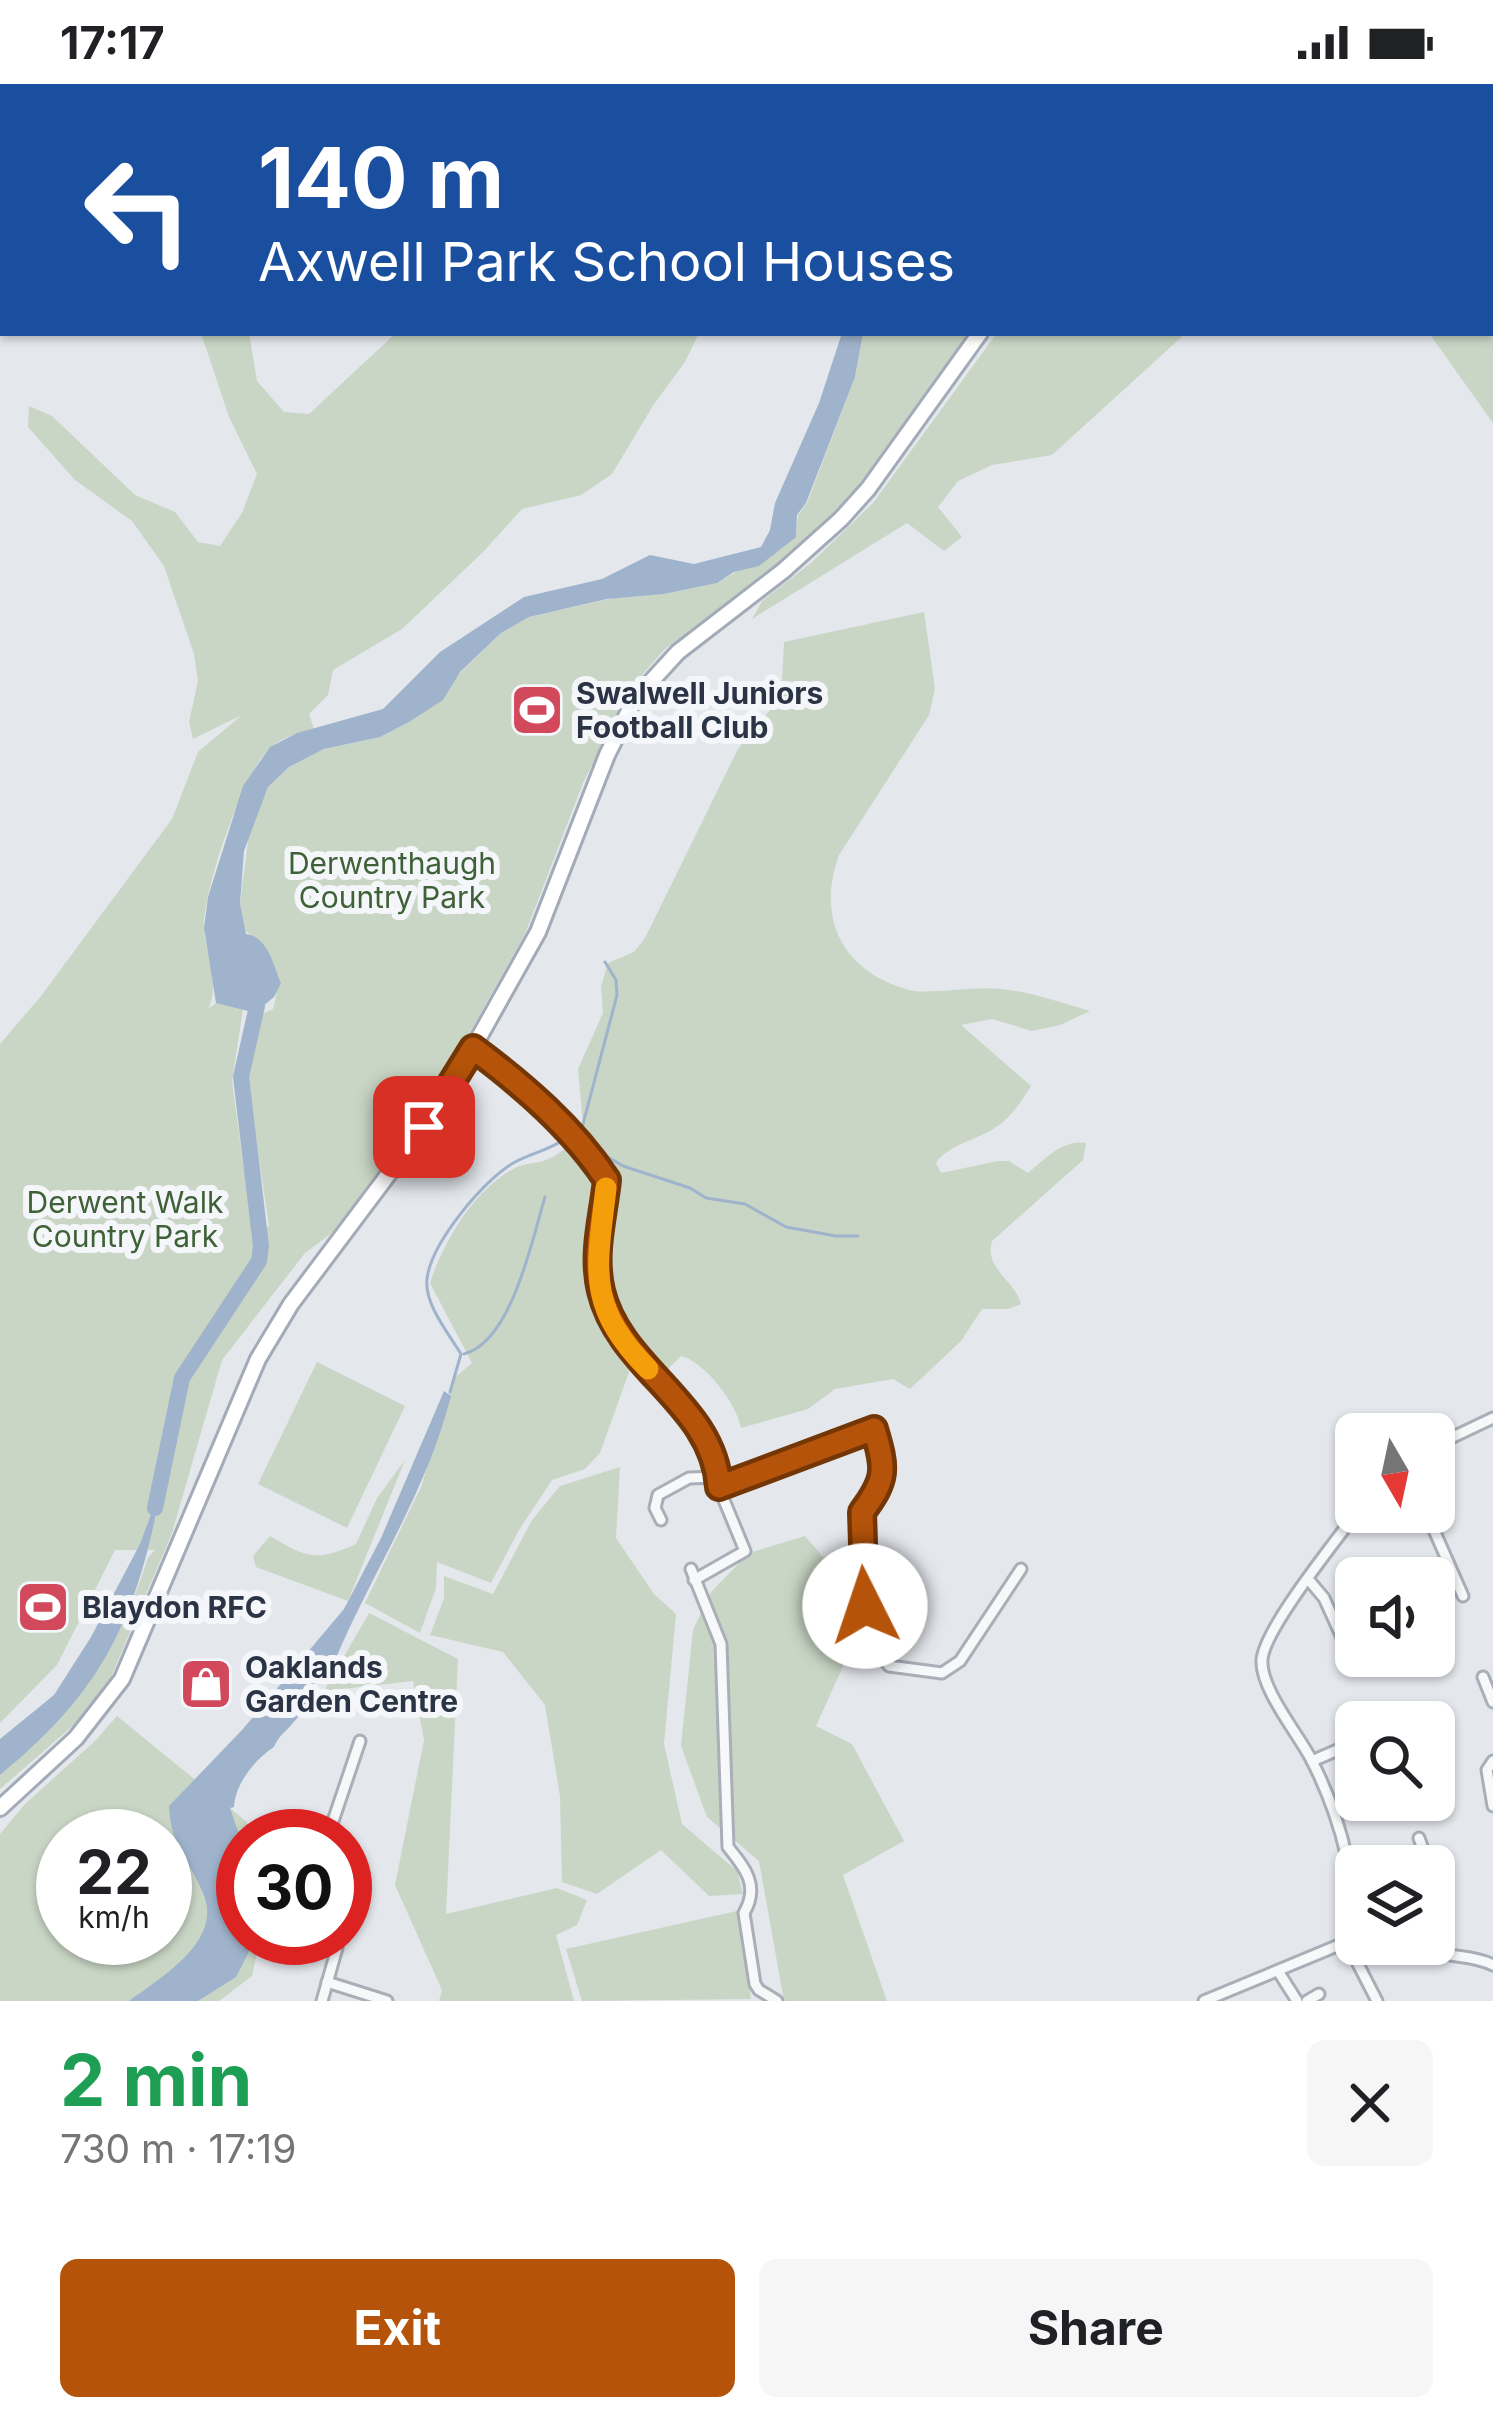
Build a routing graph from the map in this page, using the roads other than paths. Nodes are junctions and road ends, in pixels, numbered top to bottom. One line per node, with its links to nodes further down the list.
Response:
1 (978, 336): 2 (main road)
2 (473, 1048): 5 (street); 20 (main road)
3 (1493, 1418): 4 (street)
4 (1455, 1436)
5 (718, 1482): 6 (street); 9 (street); 35 (street)
6 (661, 1520)
7 (1342, 1533): 10 (street)
8 (1435, 1533): 11 (street)
9 (1021, 1569)
10 (1308, 1579): 12 (street); 17 (street)
11 (1463, 1596)
12 (1335, 1623)
13 (1483, 1676): 14 (street)
14 (1493, 1702)
15 (360, 1741): 21 (street)
16 (1335, 1751): 17 (street)
17 (1312, 1761): 23 (street)
18 (1493, 1761): 19 (street)
19 (1493, 1807)
20 (0, 1808)
21 (337, 1809)
22 (1419, 1838): 24 (street)
23 (1344, 1845)
24 (1422, 1845)
25 (1335, 1949): 30 (street)
26 (1455, 1955): 27 (street)
27 (1493, 1964)
28 (330, 1965): 31 (street)
29 (1359, 1965): 39 (street)
30 (1278, 1971): 36 (street); 37 (street)
31 (327, 1982): 33 (street); 34 (street)
32 (1319, 1994): 38 (street)
33 (322, 2001)
34 (387, 2001)
35 (777, 2001)
36 (1204, 2001)
37 (1297, 2001)
38 (1307, 2001)
39 (1377, 2001)

